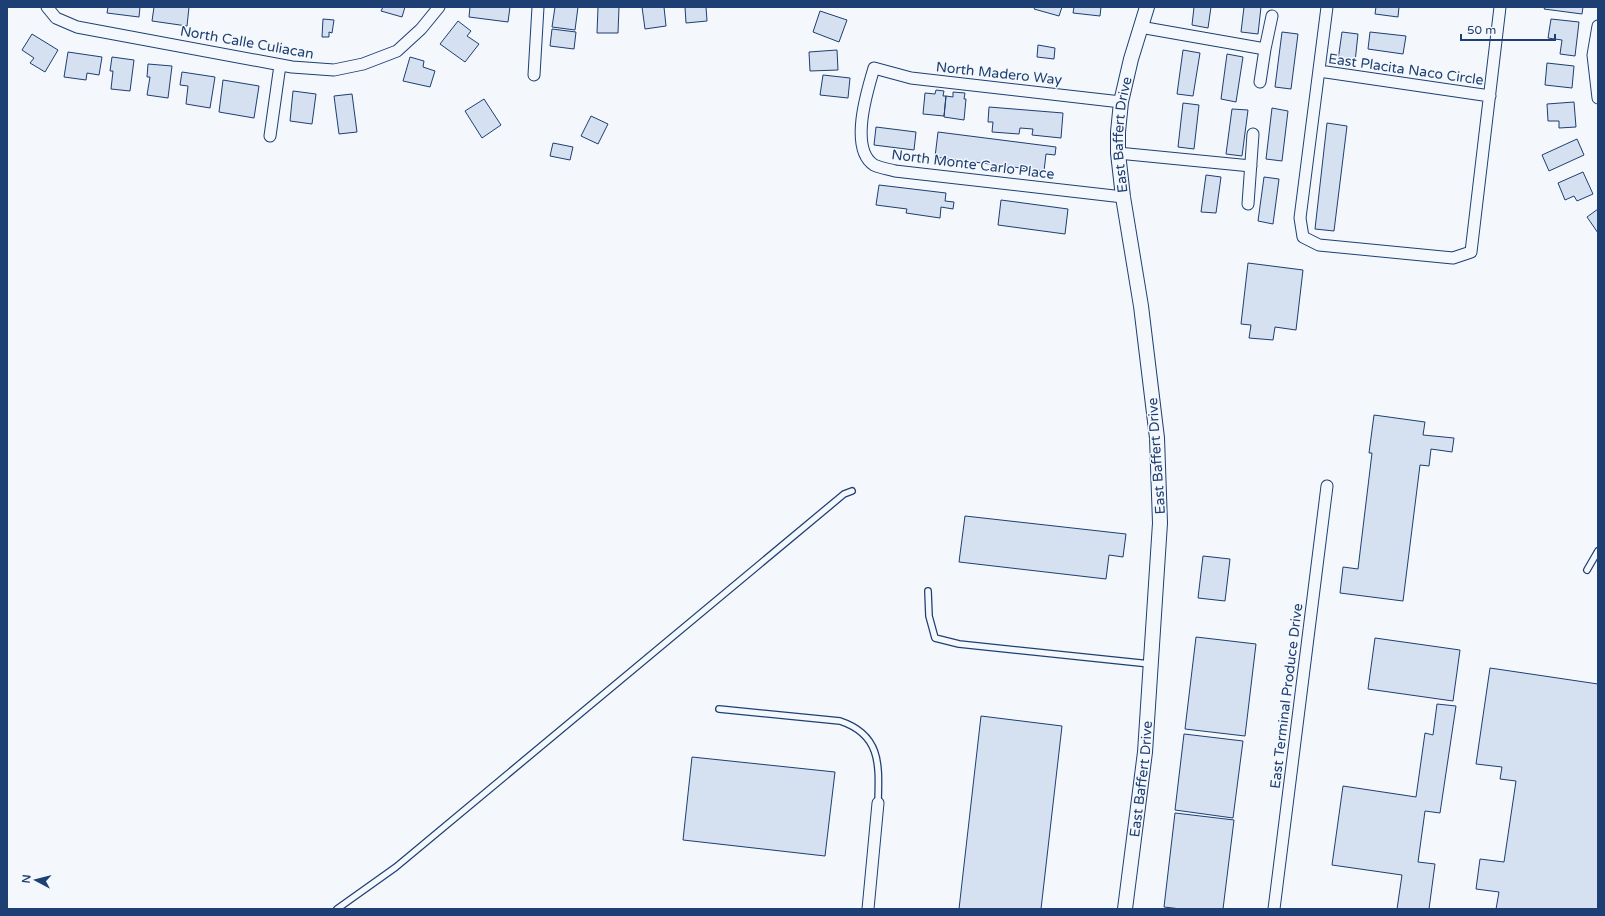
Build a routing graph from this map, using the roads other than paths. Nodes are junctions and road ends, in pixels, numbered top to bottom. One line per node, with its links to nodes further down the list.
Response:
1 (47, 7): 11 (street, North Calle Culiacan)
2 (439, 7): 11 (street, North Calle Culiacan)
3 (538, 7): 14 (street)
4 (1147, 7): 9 (street, East Baffert Drive)
5 (1327, 7): 13 (street, East Placita Naco Circle)
6 (1500, 7): 16 (street, East Placita Naco Circle)
7 (1272, 16): 10 (street)
8 (1598, 26): 17 (street)
9 (1140, 27): 10 (street); 18 (street, East Baffert Drive)
10 (1265, 49): 15 (street)
11 (280, 65): 20 (street)
12 (874, 68): 18 (street, North Madero Way); 23 (street, North Monte Carlo Place)
13 (1319, 72): 16 (street, East Placita Naco Circle); 16 (street, East Placita Naco Circle)
14 (534, 75)
15 (1260, 82)
16 (1490, 96)
17 (1598, 98)
18 (1121, 102): 21 (street, East Baffert Drive)
19 (1254, 134): 22 (street)
20 (270, 136)
21 (1118, 153): 22 (street); 23 (street, East Baffert Drive)
22 (1251, 166): 24 (street)
23 (1123, 197): 30 (street, East Baffert Drive)
24 (1248, 204)
25 (1327, 486): 36 (street, East Terminal Produce Drive)
26 (852, 491): 33 (lane)
27 (1598, 551): 28 (lane)
28 (1587, 570)
29 (928, 591): 30 (lane)
30 (1151, 664): 35 (street, East Baffert Drive)
31 (719, 709): 32 (lane)
32 (878, 803): 34 (street)
33 (337, 909)
34 (868, 909)
35 (1126, 909)
36 (1274, 909)

